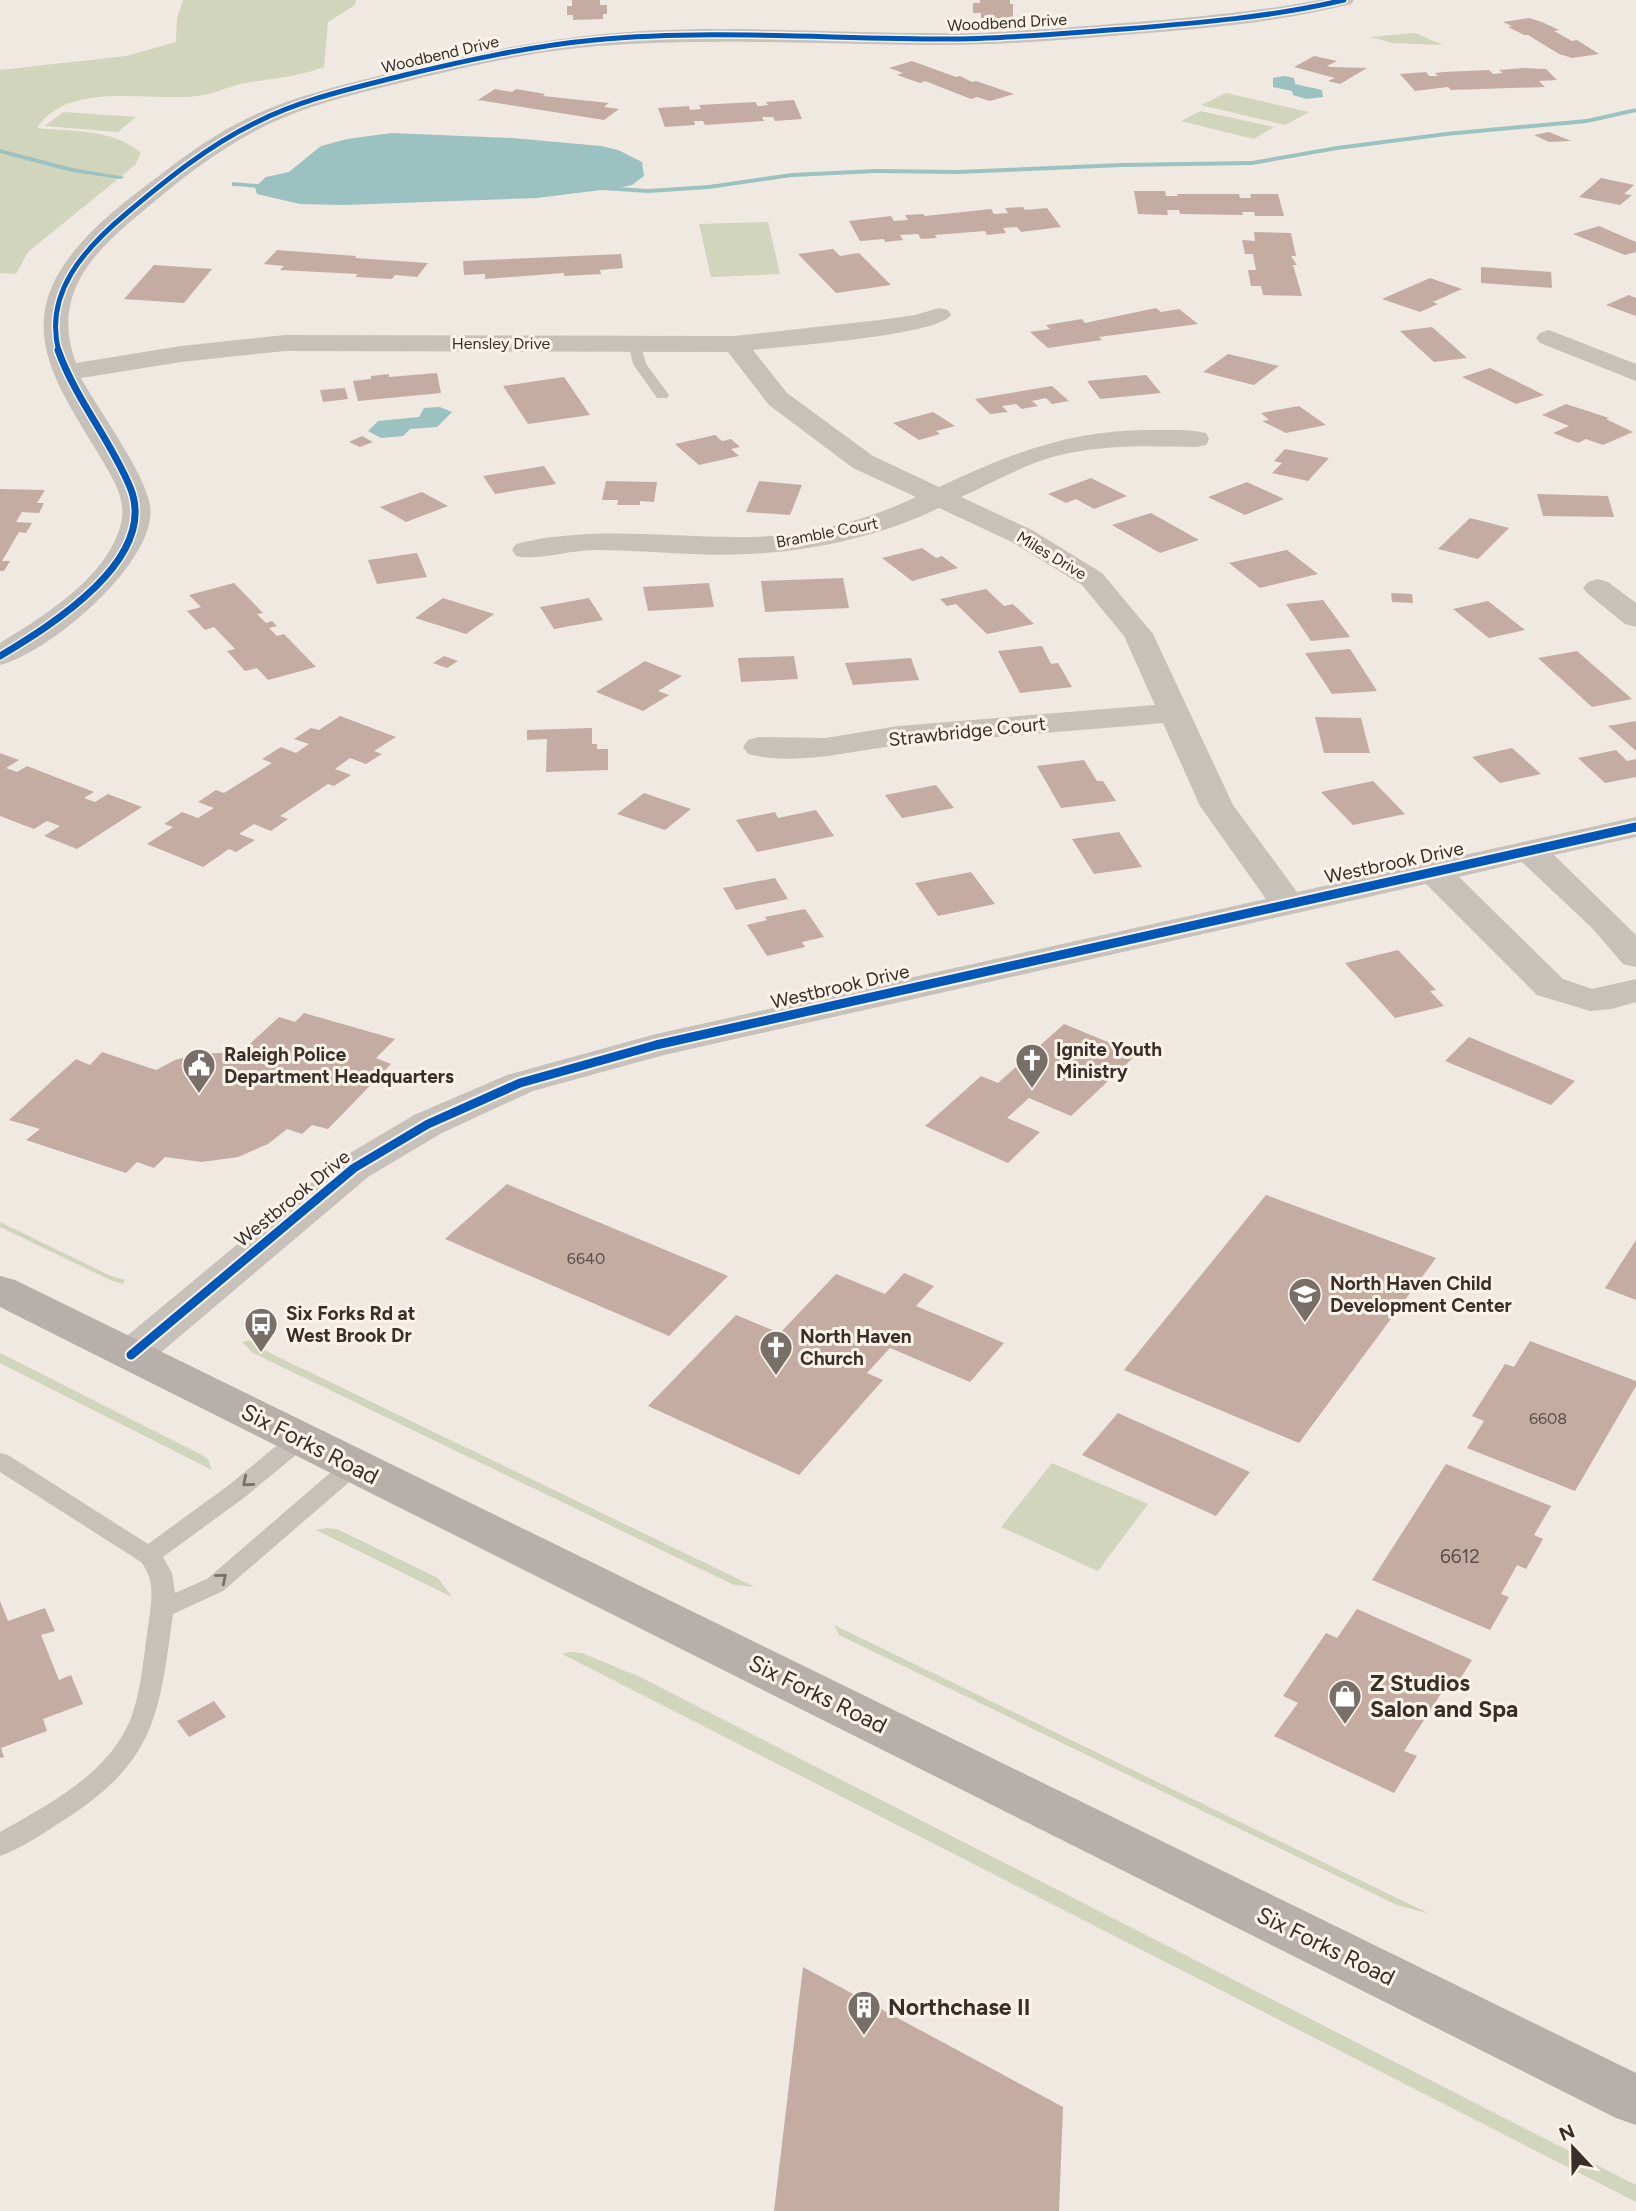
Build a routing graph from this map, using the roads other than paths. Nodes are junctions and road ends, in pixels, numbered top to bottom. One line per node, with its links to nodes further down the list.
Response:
1 (1344, 0): 6 (street, Woodbend Drive)
2 (939, 316): 5 (street, Hensley Drive)
3 (1549, 338): 7 (street)
4 (634, 343): 5 (street, Hensley Drive); 6 (street, Hensley Drive); 8 (lane)
5 (735, 344): 10 (street, Miles Drive)
6 (64, 373): 14 (street, Woodbend Drive)
7 (1636, 373)
8 (662, 395)
9 (1196, 439): 10 (street, Bramble Court)
10 (938, 495): 11 (street, Bramble Court); 15 (street, Miles Drive)
11 (526, 550)
12 (1598, 588): 13 (street)
13 (1636, 618)
14 (0, 656)
15 (1175, 713): 16 (street, Strawbridge Court); 20 (street, Miles Drive)
16 (759, 747)
17 (1636, 827): 18 (street, Westbrook Drive)
18 (1529, 850): 19 (street, Westbrook Drive); 21 (street)
19 (1434, 872): 20 (street, Westbrook Drive); 22 (street)
20 (1288, 904): 24 (street, Westbrook Drive)
21 (1636, 956)
22 (1636, 990)
23 (0, 1290): 24 (main road, Six Forks Road)
24 (131, 1355): 25 (main road, Six Forks Road)
25 (300, 1439): 27 (main road, Six Forks Road); 28 (lane, one-way to 28)
26 (0, 1461): 28 (lane)
27 (353, 1466): 29 (lane, one-way to 27); 31 (main road, Six Forks Road)
28 (149, 1556): 29 (lane)
29 (162, 1609): 30 (lane)
30 (0, 1845)
31 (1636, 2100)

